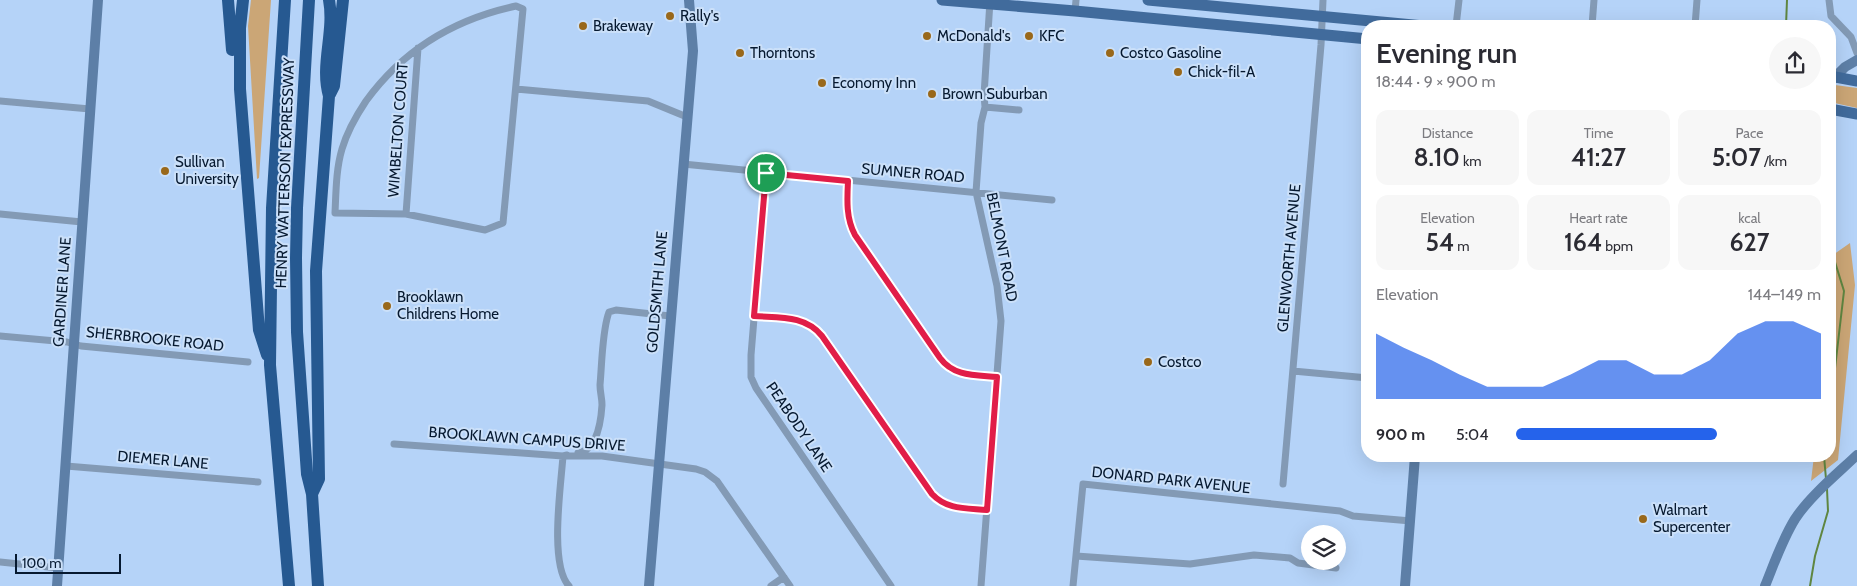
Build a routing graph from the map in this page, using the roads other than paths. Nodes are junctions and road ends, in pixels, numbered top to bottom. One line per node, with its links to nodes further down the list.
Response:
1 (98, 0): 38 (street, GARDINER LANE)
2 (228, 0): 33 (highway)
3 (243, 0): 33 (highway)
4 (285, 0): 56 (highway, HENRY WATTERSON EXPRESSWAY)
5 (309, 0): 68 (highway, HENRY WATTERSON EXPRESSWAY)
6 (329, 0): 35 (highway)
7 (343, 0): 35 (highway)
8 (689, 0): 42 (street, GOLDSMITH LANE)
9 (942, 0): 16 (main road)
10 (1148, 0): 18 (main road)
11 (1323, 0): 18 (street, GLENWORTH AVENUE)
12 (1459, 0): 20 (street)
13 (1594, 0): 21 (street)
14 (1697, 0): 22 (street)
15 (1829, 0): 23 (street)
16 (990, 2): 17 (main road); 37 (street, BELMONT ROAD)
17 (1076, 5): 25 (main road)
18 (1322, 17): 19 (main road); 25 (street, GLENWORTH AVENUE)
19 (1361, 20)
20 (1457, 20)
21 (1592, 20)
22 (1695, 20)
23 (1835, 20)
24 (1836, 22): 28 (street)
25 (1322, 35): 26 (main road); 57 (street, GLENWORTH AVENUE)
26 (1361, 38)
27 (418, 48): 34 (street); 49 (street, WIMBELTON COURT); 49 (street)
28 (1857, 53)
29 (1857, 60): 30 (street)
30 (1836, 75)
31 (1836, 79): 32 (main road)
32 (1857, 81)
33 (240, 89): 56 (highway)
34 (516, 89): 42 (street); 49 (street)
35 (329, 96): 68 (highway)
36 (0, 100): 38 (street)
37 (985, 107): 39 (street); 46 (street, BELMONT ROAD)
38 (90, 109): 50 (street, GARDINER LANE)
39 (1019, 110)
40 (1836, 110): 41 (main road)
41 (1857, 114)
42 (687, 117): 43 (street, GOLDSMITH LANE)
43 (682, 164): 44 (street, SUMNER ROAD); 51 (street, GOLDSMITH LANE)
44 (766, 173): 45 (street, SUMNER ROAD); 52 (street, PEABODY LANE)
45 (848, 181): 46 (street, SUMNER ROAD); 58 (street)
46 (976, 192): 47 (street, SUMNER ROAD); 58 (street, BELMONT ROAD)
47 (1052, 200)
48 (0, 214): 50 (street)
49 (406, 214)
50 (82, 222): 54 (street, GARDINER LANE)
51 (670, 316): 62 (street); 64 (street, GOLDSMITH LANE)
52 (754, 316): 69 (street); 83 (street, PEABODY LANE)
53 (0, 336): 54 (street, SHERBROOKE ROAD)
54 (74, 344): 55 (street, SHERBROOKE ROAD); 65 (street, GARDINER LANE)
55 (248, 362)
56 (270, 365): 77 (highway, HENRY WATTERSON EXPRESSWAY)
57 (1293, 372): 59 (street); 67 (street, GLENWORTH AVENUE)
58 (997, 377): 69 (street, BELMONT ROAD)
59 (1361, 377)
60 (394, 444): 62 (street, BROOKLAWN CAMPUS DRIVE)
61 (1857, 455): 87 (street)
62 (563, 456): 64 (street, BROOKLAWN CAMPUS DRIVE); 79 (street)
63 (1415, 462): 70 (street)
64 (658, 464): 75 (street); 80 (street, GOLDSMITH LANE)
65 (66, 466): 66 (street, DIEMER LANE); 74 (street, GARDINER LANE)
66 (258, 482)
67 (1283, 484)
68 (312, 494): 78 (highway, HENRY WATTERSON EXPRESSWAY)
69 (987, 510): 84 (street, BELMONT ROAD)
70 (1410, 521): 71 (street, DONARD PARK AVENUE); 86 (street)
71 (1076, 556): 73 (street); 85 (street)
72 (0, 562): 74 (street)
73 (1301, 563)
74 (58, 568): 76 (street, GARDINER LANE)
75 (784, 577): 81 (street); 82 (street)
76 (57, 586)
77 (289, 586)
78 (318, 586)
79 (569, 586)
80 (648, 586)
81 (770, 586)
82 (790, 586)
83 (891, 586)
84 (981, 586)
85 (1072, 586)
86 (1405, 586)
87 (1765, 586)

